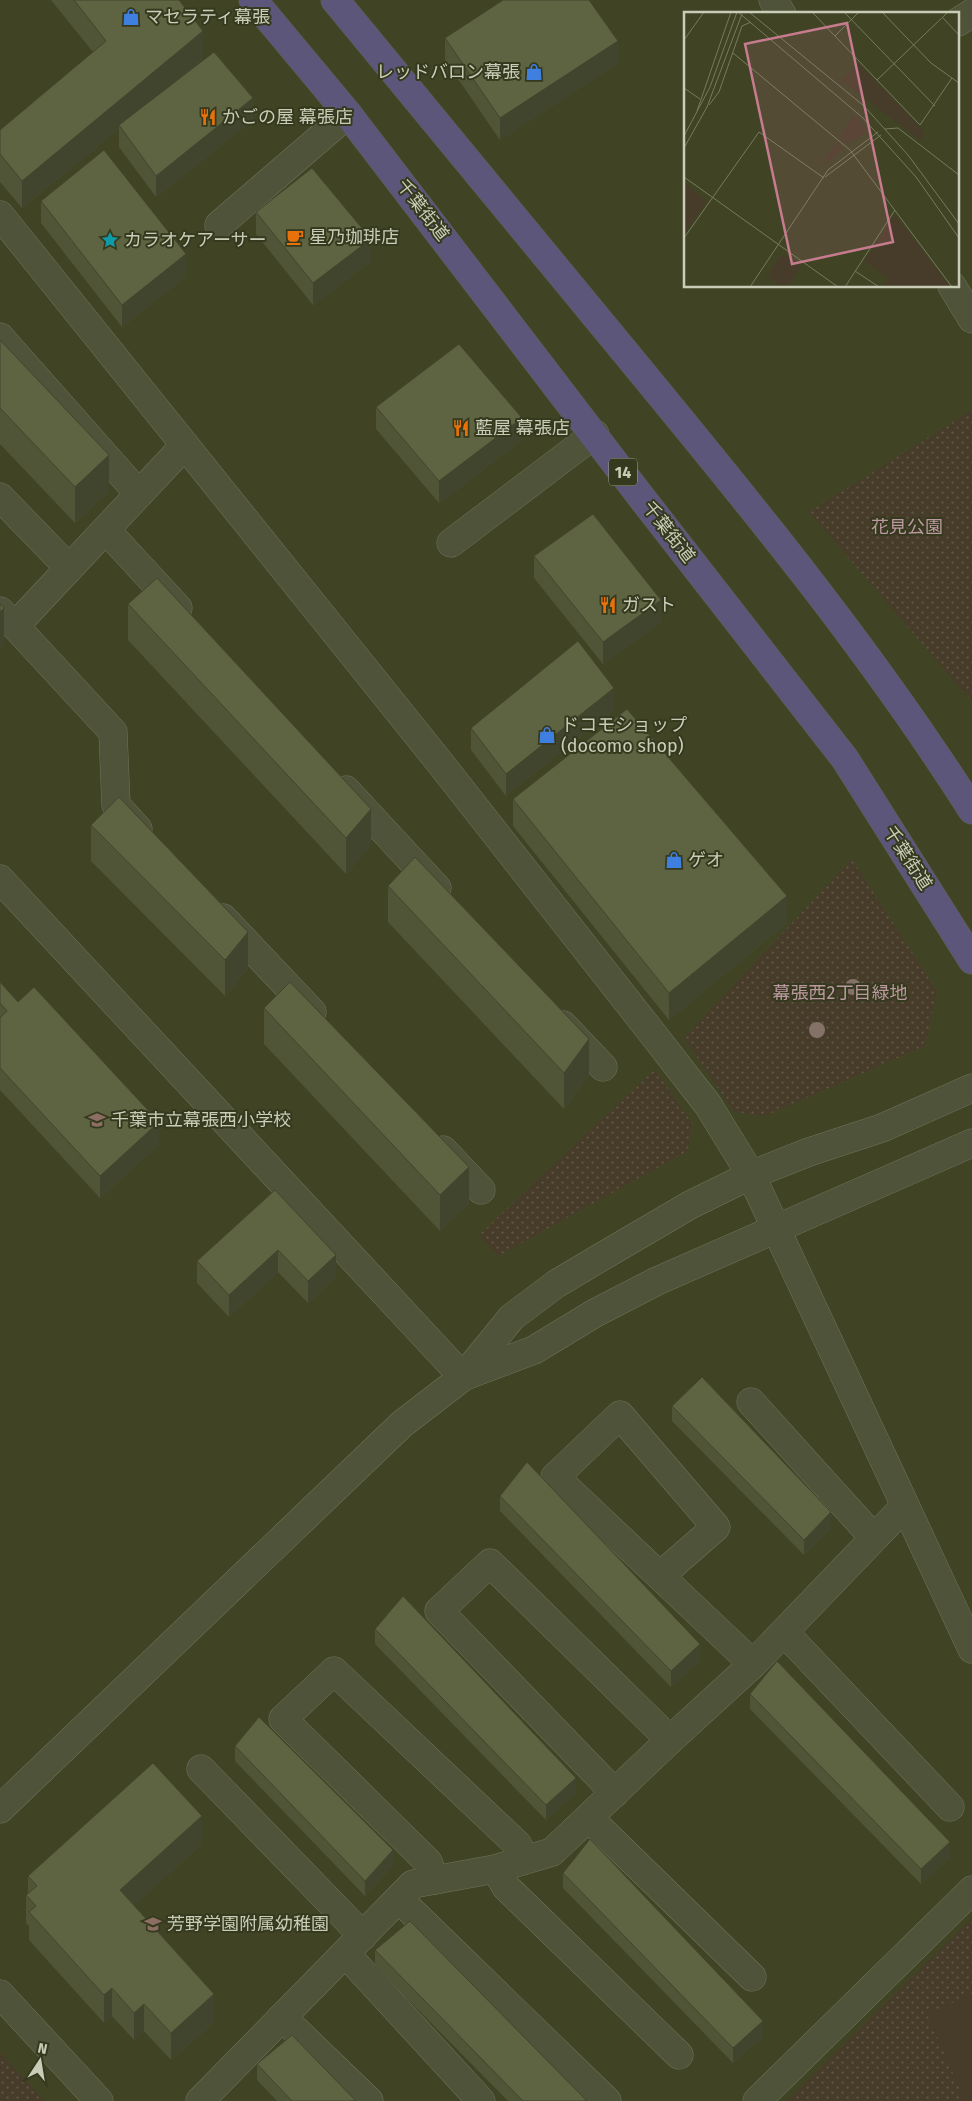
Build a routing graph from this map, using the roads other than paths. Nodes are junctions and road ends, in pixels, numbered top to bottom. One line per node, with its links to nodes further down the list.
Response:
1 (253, 0): 7 (highway, 千葉街道 / 14)
2 (335, 0): 23 (highway)
3 (773, 0): 4 (street)
4 (781, 12)
5 (972, 14): 6 (street)
6 (960, 21)
7 (348, 114): 9 (street); 13 (highway, 千葉街道 / 14)
8 (0, 215): 14 (street)
9 (219, 225)
10 (953, 288): 11 (street)
11 (972, 319)
12 (0, 337): 15 (street)
13 (595, 434): 18 (street); 28 (highway, 千葉街道 / 14)
14 (185, 445): 15 (street); 35 (street)
15 (139, 494): 17 (street)
16 (0, 497): 19 (street)
17 (106, 530): 19 (street); 21 (street)
18 (451, 543)
19 (69, 568): 20 (street)
20 (7, 618): 24 (street)
21 (193, 624)
22 (327, 769): 27 (street)
23 (972, 810)
24 (156, 848)
25 (0, 879): 38 (street)
26 (204, 898): 30 (street)
27 (455, 907)
28 (972, 960)
29 (549, 1009): 31 (street)
30 (332, 1033)
31 (603, 1067)
32 (972, 1088): 35 (street)
33 (427, 1133): 36 (street)
34 (972, 1143): 37 (street)
35 (751, 1175): 37 (street); 38 (street)
36 (481, 1190)
37 (776, 1229): 38 (street); 40 (street)
38 (463, 1377): 50 (street)
39 (751, 1402): 41 (street)
40 (905, 1506): 41 (street); 44 (street)
41 (874, 1538): 43 (street)
42 (660, 1576): 42 (street); 45 (street)
43 (784, 1632): 45 (street); 49 (street)
44 (972, 1649)
45 (753, 1664): 46 (street)
46 (670, 1740): 48 (street); 48 (street)
47 (201, 1769): 57 (street)
48 (615, 1793): 51 (street)
49 (950, 1807)
50 (0, 1809)
51 (589, 1818): 52 (street); 58 (street)
52 (522, 1861): 53 (street); 54 (street)
53 (495, 1869): 54 (street); 61 (street)
54 (435, 1880): 56 (street)
55 (972, 1890): 67 (street)
56 (399, 1899): 57 (street); 66 (street)
57 (354, 1945): 60 (street); 65 (street)
58 (752, 1977)
59 (0, 1994): 63 (street)
60 (282, 2017): 62 (street); 64 (street)
61 (679, 2055)
62 (210, 2098)
63 (99, 2101)
64 (369, 2101)
65 (481, 2101)
66 (607, 2101)
67 (757, 2101)

